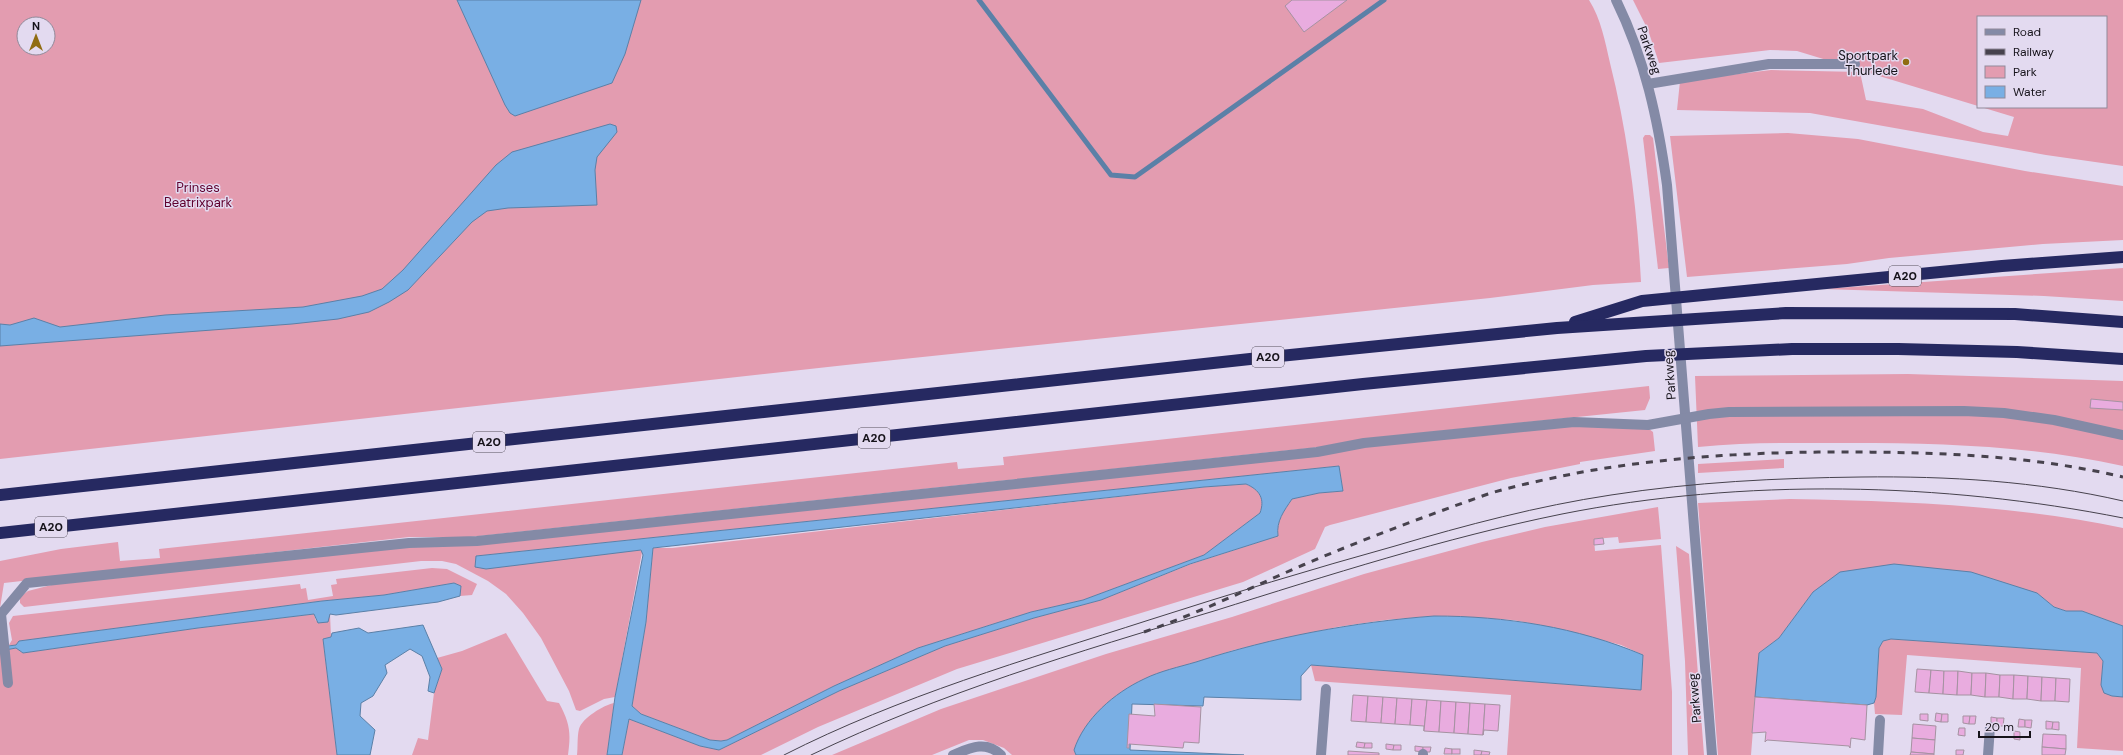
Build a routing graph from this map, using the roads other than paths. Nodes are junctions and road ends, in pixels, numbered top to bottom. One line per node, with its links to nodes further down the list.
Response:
1 (1616, 0): 3 (street, Parkweg)
2 (1855, 64): 3 (street)
3 (1648, 84): 8 (street, Parkweg)
4 (2123, 257): 6 (highway, A20)
5 (2123, 322): 6 (highway, A20)
6 (1557, 328): 10 (highway, A20)
7 (2123, 359): 11 (highway, A20)
8 (1685, 418): 9 (street); 12 (street); 19 (street, Parkweg)
9 (2123, 435)
10 (0, 495)
11 (0, 533)
12 (8, 683)
13 (1326, 689): 18 (street)
14 (1880, 720): 20 (street)
15 (1990, 727): 21 (street)
16 (953, 755): 17 (street)
17 (1001, 755)
18 (1321, 755)
19 (1712, 755)
20 (1878, 755)
21 (1988, 755)

